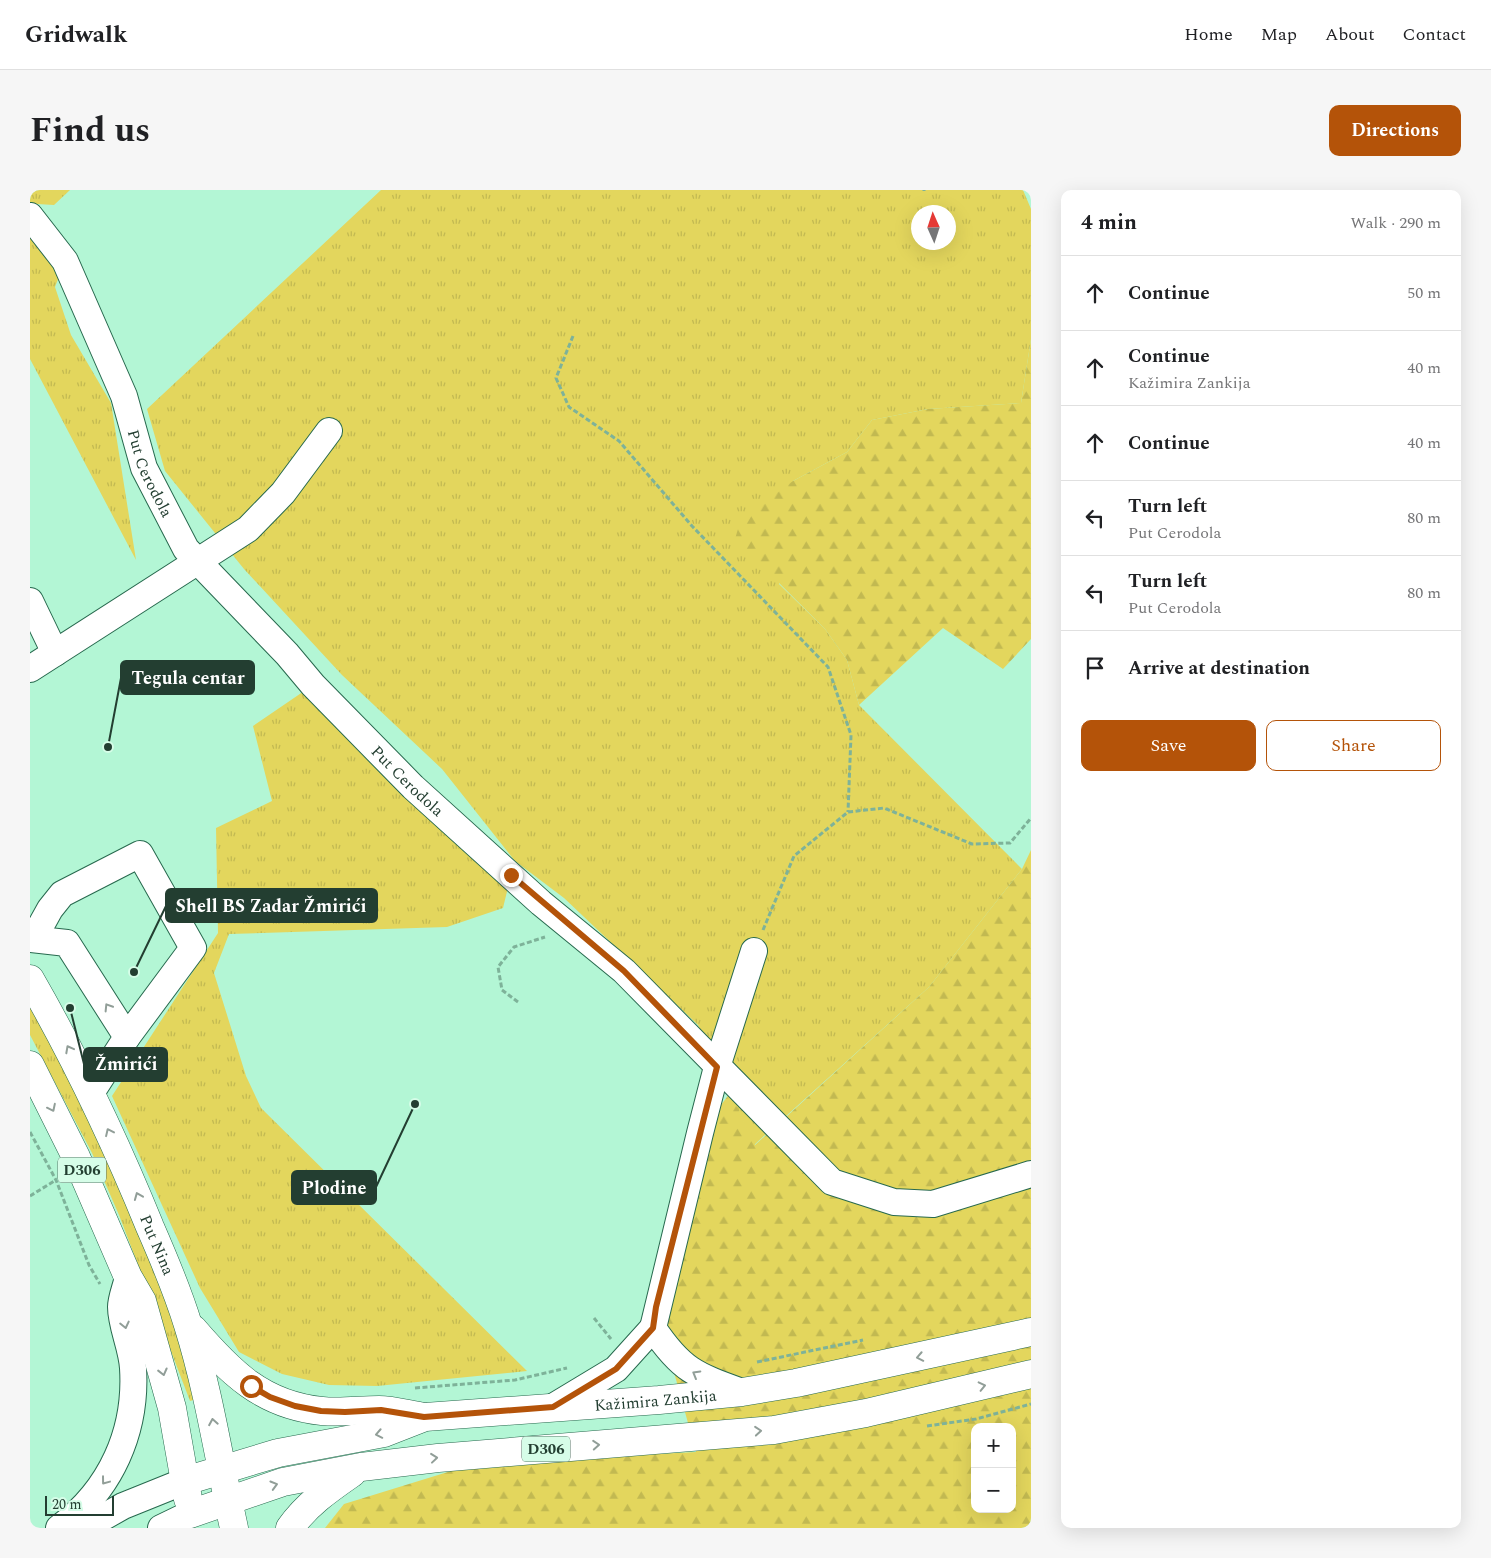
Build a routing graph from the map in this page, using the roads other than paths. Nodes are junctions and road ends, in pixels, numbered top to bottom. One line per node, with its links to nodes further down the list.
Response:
1 (30, 216): 3 (street, Put Cerodola)
2 (329, 431): 3 (street)
3 (199, 562): 5 (street); 12 (street, Put Cerodola)
4 (30, 600): 5 (street)
5 (55, 653): 6 (street)
6 (30, 669)
7 (32, 938): 10 (street, one-way to 7); 10 (street)
8 (754, 951): 12 (street)
9 (30, 978): 13 (main road, Put Nina / D306, one-way to 9)
10 (126, 1037): 13 (street)
11 (30, 1065): 15 (main road, D306, one-way to 15)
12 (717, 1067): 14 (street, Put Cerodola); 17 (street)
13 (91, 1092): 16 (main road, Put Nina / D306, one-way to 13)
14 (1031, 1174)
15 (128, 1277): 25 (main road, D306, one-way to 25); 28 (street, one-way to 28)
16 (188, 1323): 22 (main road, D306); 24 (main road, Put Nina, one-way to 16)
17 (653, 1328): 20 (street, one-way to 17); 21 (street)
18 (1031, 1332): 20 (main road, Kažimira Zankija / D306, one-way to 20)
19 (1024, 1378): 23 (main road, D306, one-way to 19)
20 (742, 1392): 21 (main road, Kažimira Zankija / D306)
21 (553, 1407): 22 (main road, Kažimira Zankija / D306)
22 (424, 1417): 24 (main road, Kažimira Zankija, one-way to 24)
23 (361, 1467): 26 (main road, D306, one-way to 23); 32 (main road)
24 (222, 1470): 25 (main road, Kažimira Zankija); 26 (main road, Put Nina)
25 (185, 1481): 27 (main road, D306); 29 (street)
26 (228, 1500): 27 (main road, D306); 31 (main road, Put Nina)
27 (191, 1521): 30 (street)
28 (60, 1528)
29 (84, 1528)
30 (162, 1528)
31 (234, 1528)
32 (290, 1528)

